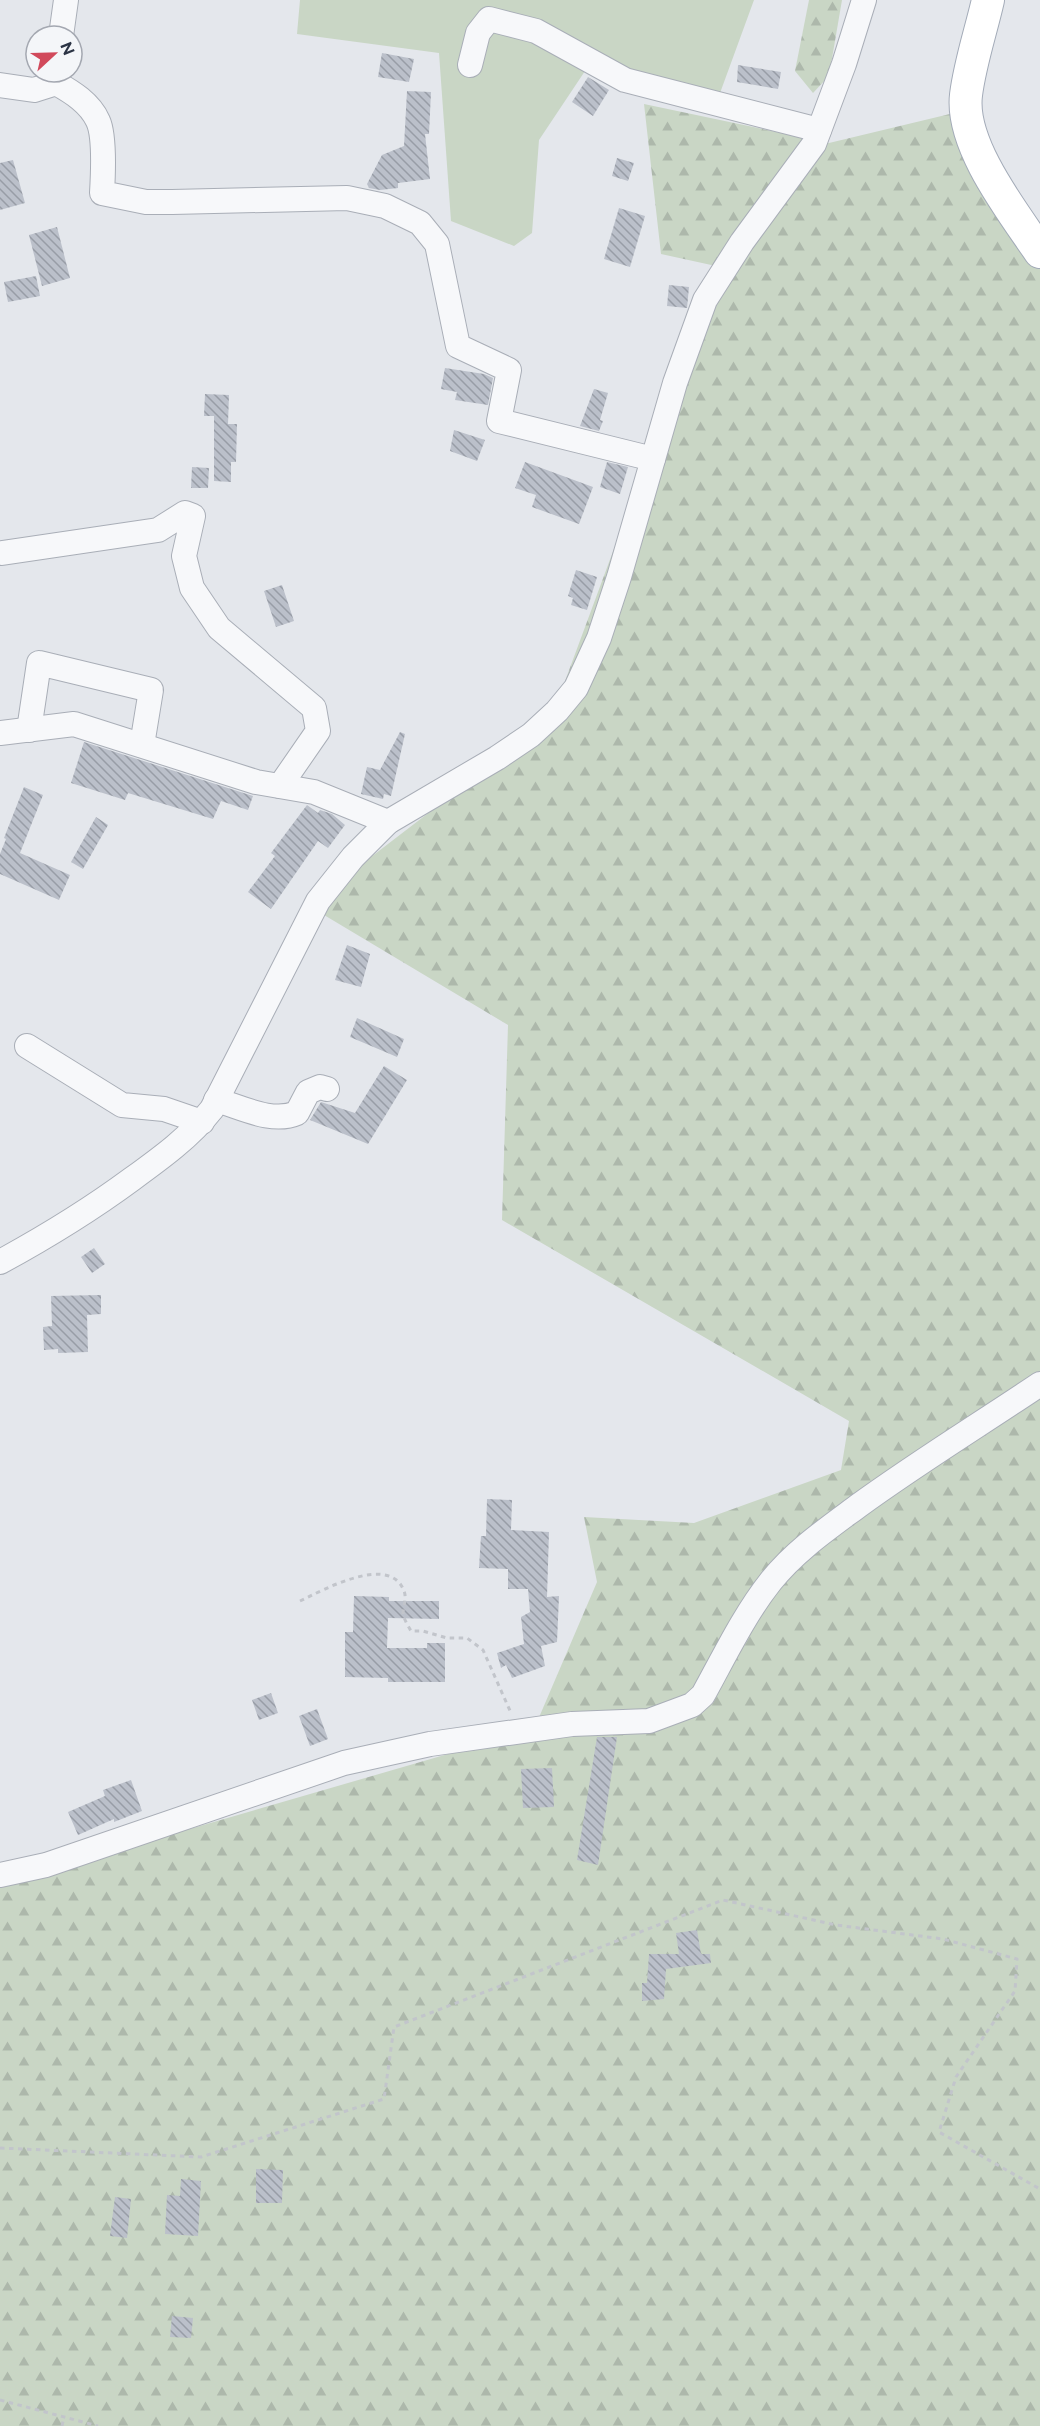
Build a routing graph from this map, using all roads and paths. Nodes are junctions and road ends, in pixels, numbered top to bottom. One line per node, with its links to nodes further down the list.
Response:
1 (66, 0): 4 (street)
2 (864, 0): 9 (street)
3 (988, 0): 10 (main road)
4 (63, 24)
5 (470, 65): 9 (street)
6 (44, 84): 8 (street)
7 (63, 84): 11 (street)
8 (0, 85)
9 (819, 130): 11 (street)
10 (1040, 252)
11 (653, 459): 17 (street)
12 (2, 553): 16 (street)
13 (29, 730): 14 (street); 15 (street); 15 (street)
14 (0, 733)
15 (142, 745): 16 (street)
16 (280, 786): 17 (street)
17 (388, 822): 20 (street)
18 (27, 1046): 21 (street)
19 (327, 1089): 20 (street)
20 (216, 1100): 21 (street)
21 (201, 1122): 22 (street)
22 (0, 1262)
23 (1040, 1384): 25 (street)
24 (300, 1600): 25 (path)
25 (519, 1731): 26 (street)
26 (0, 1875)
27 (0, 2148): 28 (path)
28 (1040, 2189)
29 (0, 2400): 30 (path)
30 (64, 2417): 31 (path); 32 (path)
31 (62, 2426)
32 (98, 2426)

